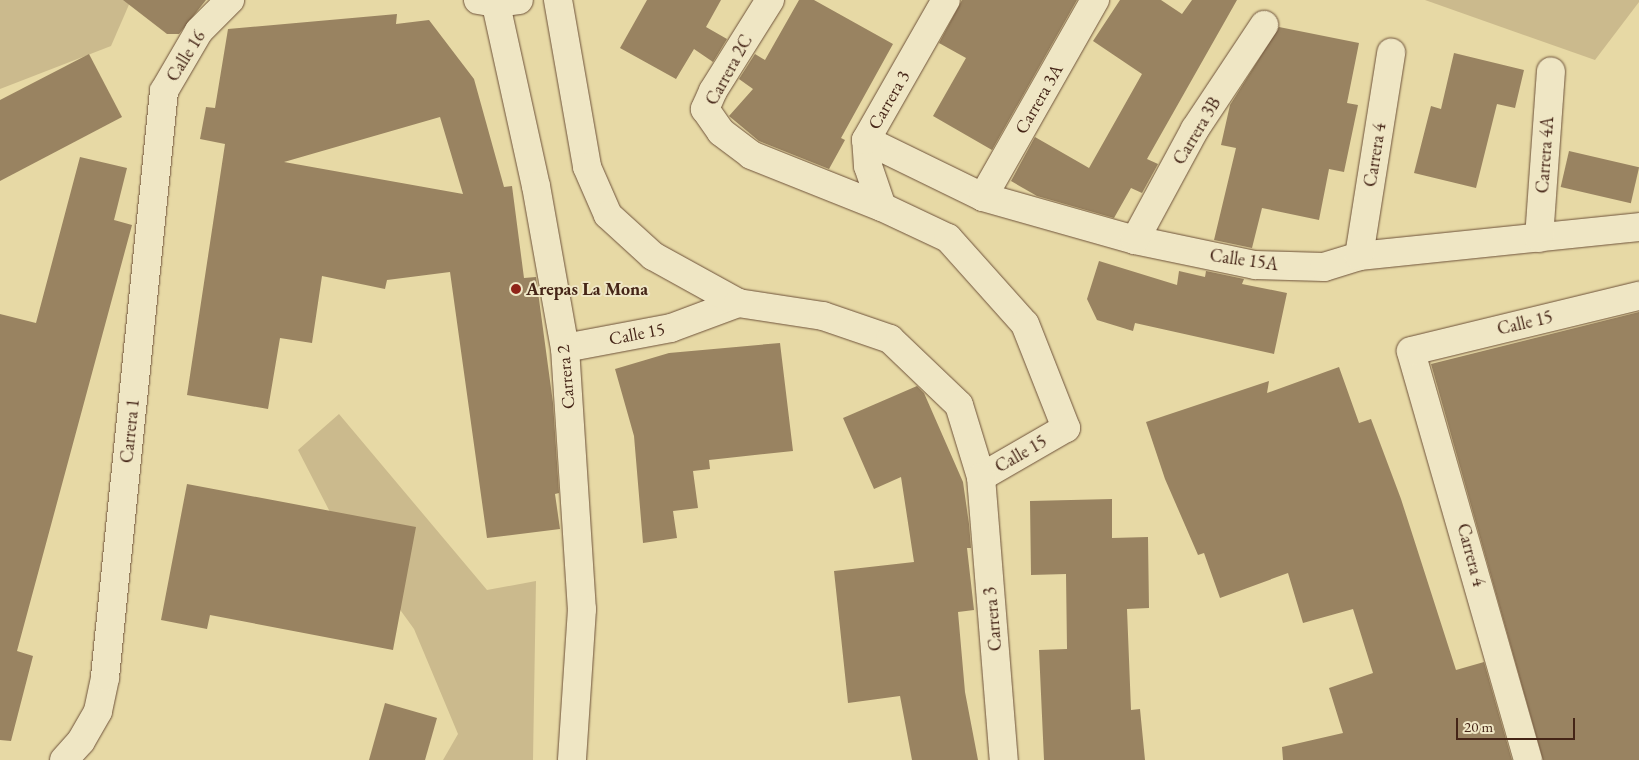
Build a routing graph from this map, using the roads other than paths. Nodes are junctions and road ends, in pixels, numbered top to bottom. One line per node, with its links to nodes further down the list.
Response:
1 (230, 0): 10 (street, Calle 16)
2 (558, 0): 20 (street)
3 (770, 0): 12 (street, Carrera 2C)
4 (946, 0): 11 (street, Carrera 3)
5 (1095, 0): 13 (street, Carrera 3A)
6 (497, 1): 21 (street, Carrera 2)
7 (1264, 25): 17 (street, Carrera 3B)
8 (1391, 53): 18 (street, Carrera 4)
9 (1551, 71): 16 (street, Carrera 4A)
10 (164, 92): 24 (street, Carrera 1)
11 (866, 140): 13 (street, Calle 15A); 14 (street, Carrera 3)
12 (751, 155): 14 (street, Calle 15)
13 (983, 197): 17 (street, Calle 15A)
14 (882, 207): 23 (street, Calle 15)
15 (1639, 227): 16 (street, Calle 15A)
16 (1538, 238): 18 (street, Calle 15A)
17 (1135, 240): 18 (street, Calle 15A)
18 (1359, 256)
19 (1639, 296): 22 (street, Calle 15)
20 (738, 303): 21 (street, Calle 15); 23 (street, Calle 15)
21 (565, 348): 25 (street, Carrera 2)
22 (1411, 351): 27 (street, Carrera 4)
23 (981, 477): 26 (street, Carrera 3)
24 (64, 760)
25 (572, 760)
26 (1004, 760)
27 (1528, 760)

